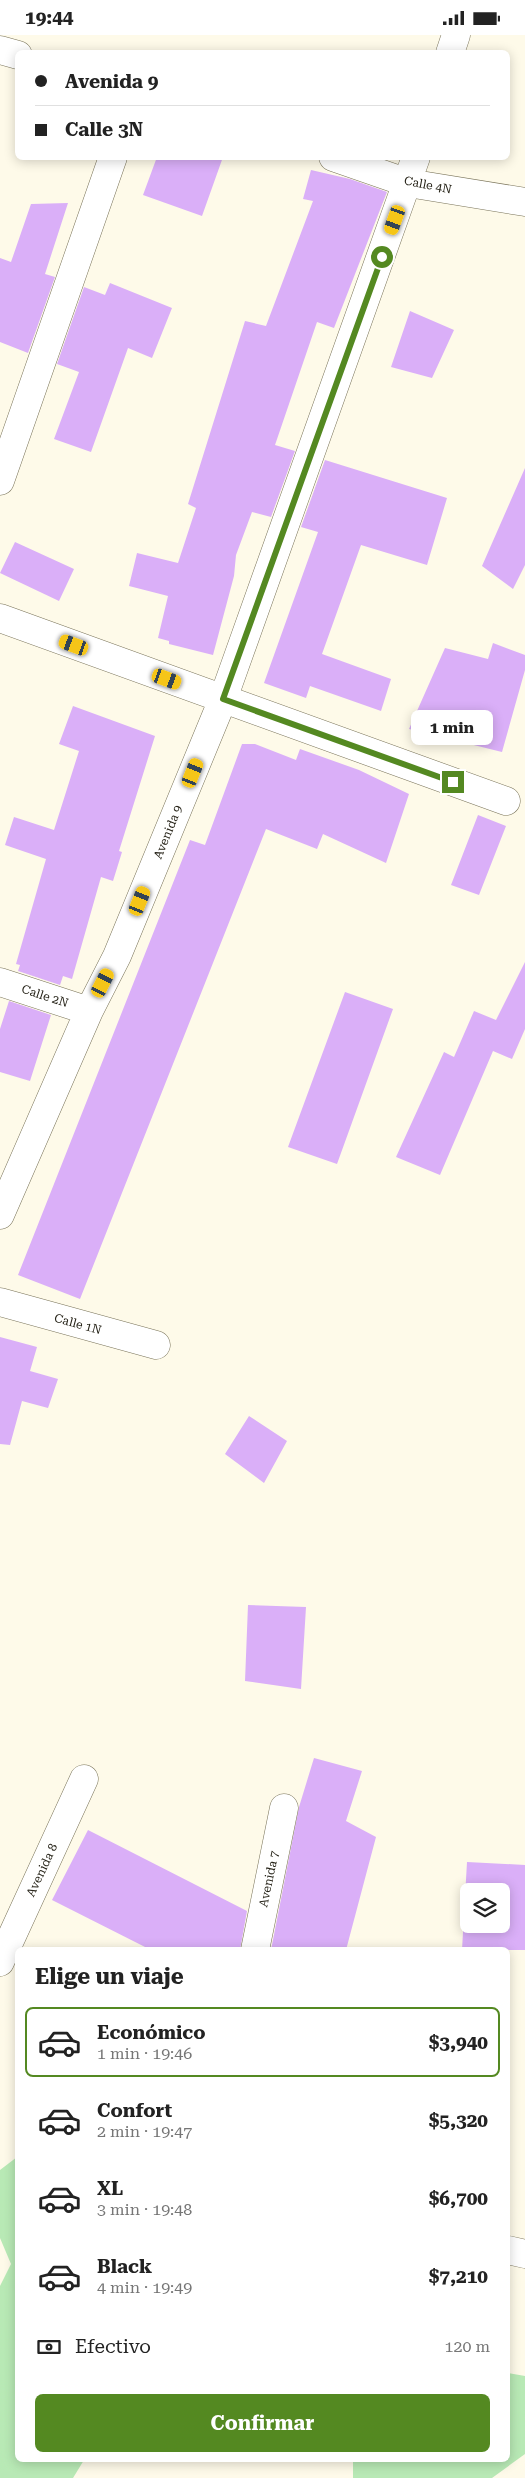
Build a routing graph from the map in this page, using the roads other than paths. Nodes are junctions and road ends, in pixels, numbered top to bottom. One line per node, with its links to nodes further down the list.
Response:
1 (456, 35): 3 (street)
2 (0, 50): 4 (street)
3 (451, 50)
4 (15, 54)
5 (112, 160): 9 (street)
6 (351, 160): 7 (street, Calle 4N)
7 (412, 170): 8 (street, Calle 4N); 11 (street, Avenida 9)
8 (525, 202)
9 (0, 481)
10 (0, 618): 11 (street)
11 (223, 699): 12 (street); 14 (street, Avenida 9)
12 (506, 801)
13 (0, 982): 14 (street, Calle 2N)
14 (89, 1011): 15 (street, Avenida 9)
15 (0, 1215)
16 (0, 1302): 17 (street, Calle 1N)
17 (156, 1345)
18 (84, 1779): 21 (street, Avenida 8)
19 (284, 1808): 20 (street, Avenida 7)
20 (256, 1947)
21 (0, 1962)
22 (510, 2250): 23 (street)
23 (525, 2254)

